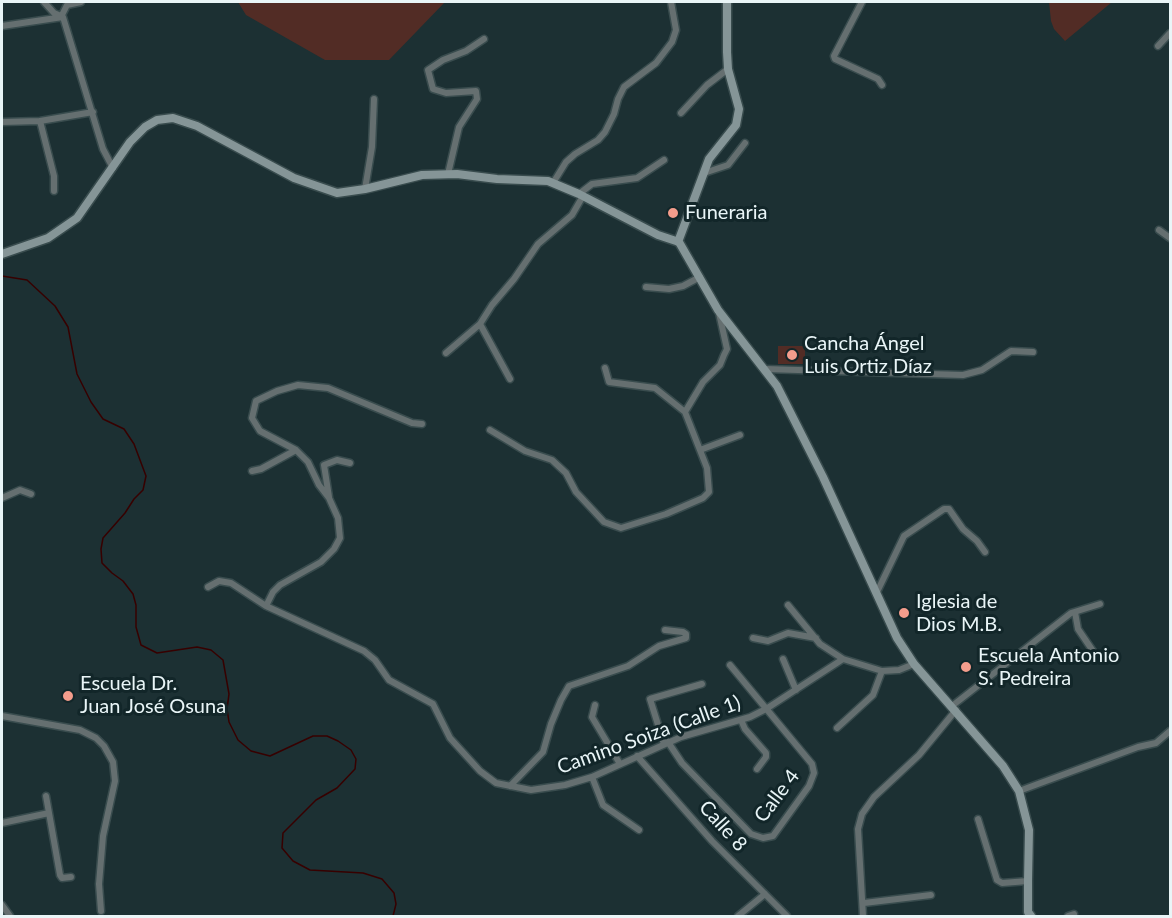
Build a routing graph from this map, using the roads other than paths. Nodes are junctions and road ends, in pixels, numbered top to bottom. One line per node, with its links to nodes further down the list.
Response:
1 (44, 2): 7 (street)
2 (81, 2): 6 (street)
3 (670, 2): 24 (street)
4 (727, 2): 12 (street)
5 (862, 2): 13 (street)
6 (67, 3): 7 (street)
7 (62, 16): 8 (street); 15 (street)
8 (2, 26)
9 (1170, 33): 11 (street)
10 (484, 39): 23 (street)
11 (1158, 46)
12 (728, 69): 16 (street); 22 (street)
13 (882, 85)
14 (374, 99): 25 (street)
15 (93, 112): 17 (street); 21 (street)
16 (681, 113)
17 (40, 121): 18 (street); 26 (street)
18 (2, 122)
19 (745, 143): 22 (street)
20 (664, 160): 27 (street)
21 (113, 168): 25 (street); 31 (street)
22 (704, 173): 30 (street)
23 (448, 174): 24 (street); 25 (street)
24 (553, 183): 27 (street)
25 (365, 189)
26 (54, 191)
27 (581, 195): 30 (street); 35 (street)
28 (1159, 230): 29 (street)
29 (1170, 238)
30 (678, 242): 32 (street)
31 (2, 254)
32 (700, 277): 33 (street); 34 (street)
33 (646, 287)
34 (718, 310): 39 (street); 41 (street)
35 (480, 324): 37 (street); 40 (street)
36 (1033, 352): 39 (street)
37 (446, 353)
38 (605, 368): 41 (street)
39 (765, 369): 54 (street)
40 (510, 379)
41 (685, 412): 46 (street)
42 (422, 424): 45 (street)
43 (490, 430): 46 (street)
44 (740, 435): 46 (street)
45 (296, 450): 48 (street); 51 (street)
46 (700, 450)
47 (350, 463): 51 (street)
48 (252, 471)
49 (31, 494): 50 (street)
50 (2, 498)
51 (329, 498): 57 (street)
52 (985, 552): 54 (street)
53 (208, 587): 57 (street, Camino Soiza (Calle 1))
54 (877, 592): 65 (street)
55 (1100, 604): 58 (street)
56 (788, 605): 61 (street)
57 (266, 606): 82 (street, Camino Soiza (Calle 1))
58 (1075, 612): 62 (street); 71 (street)
59 (665, 630): 82 (street)
60 (753, 638): 61 (street)
61 (816, 638): 64 (street)
62 (1095, 654)
63 (783, 658): 69 (street)
64 (843, 659): 67 (street); 69 (street, Camino Soiza (Calle 1))
65 (914, 664): 67 (street); 71 (street)
66 (730, 665): 72 (street, Calle 4)
67 (882, 671): 75 (street)
68 (702, 684): 77 (street)
69 (796, 690): 72 (street, Camino Soiza (Calle 1))
70 (595, 705): 79 (street)
71 (954, 708): 83 (street); 93 (street)
72 (766, 709): 74 (street, Camino Soiza (Calle 1)); 77 (street, Calle 4)
73 (2, 716): 95 (street)
74 (741, 720): 77 (street, Camino Soiza (Calle 1)); 80 (street)
75 (837, 728)
76 (1170, 731): 83 (street)
77 (666, 743): 78 (street, Camino Soiza (Calle 1))
78 (636, 756): 79 (street, Camino Soiza (Calle 1)); 91 (street, Calle 8)
79 (620, 764): 81 (street, Camino Soiza (Calle 1))
80 (757, 769)
81 (592, 777): 82 (street, Camino Soiza (Calle 1)); 88 (street)
82 (510, 786)
83 (1019, 791): 90 (street)
84 (46, 796): 85 (street)
85 (49, 813): 87 (street); 89 (street)
86 (978, 819): 90 (street)
87 (2, 823)
88 (639, 830)
89 (71, 877)
90 (1028, 881): 100 (street)
91 (765, 894): 97 (street); 98 (street, Calle 8)
92 (931, 895): 93 (street)
93 (864, 903): 99 (street)
94 (2, 905): 96 (street)
95 (101, 911)
96 (10, 916)
97 (738, 916)
98 (787, 916)
99 (863, 916)
100 (1030, 916)

